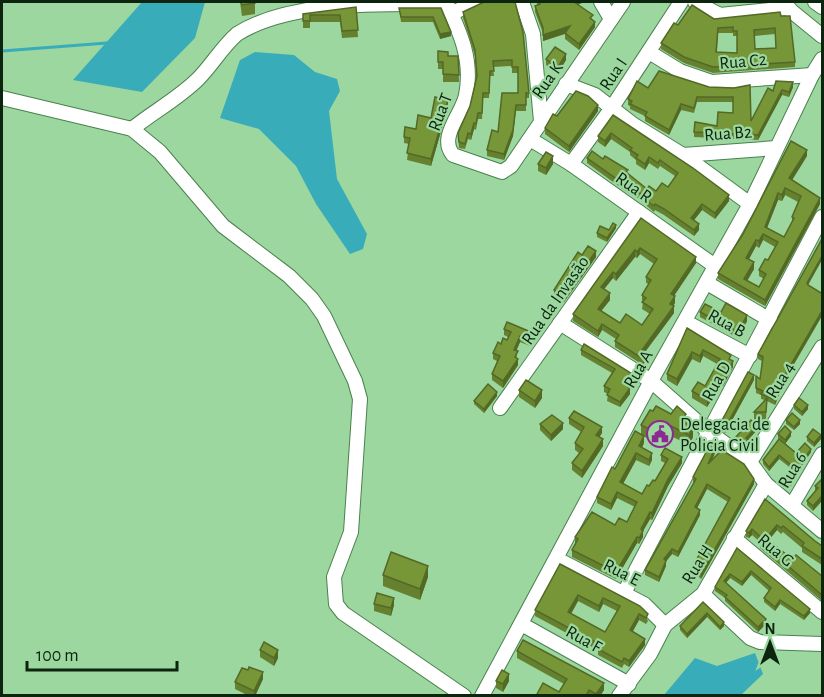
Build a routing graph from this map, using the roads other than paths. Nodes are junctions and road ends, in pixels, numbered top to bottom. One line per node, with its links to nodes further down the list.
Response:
1 (475, 2): 9 (street)
2 (522, 2): 19 (street)
3 (601, 2): 11 (street)
4 (623, 2): 11 (street, Rua K)
5 (681, 2): 13 (street, Rua I)
6 (695, 2): 8 (street)
7 (815, 2): 10 (street)
8 (784, 5): 12 (street)
9 (448, 6): 20 (street); 25 (street, Rua T)
10 (822, 7)
11 (611, 19): 16 (street, Rua K)
12 (822, 34)
13 (649, 52): 15 (street, Rua C2); 18 (street, Rua I)
14 (822, 59): 15 (street, Rua A)
15 (812, 75): 22 (street, Rua A)
16 (566, 84): 18 (street, Rua B2); 19 (street, Rua K)
17 (2, 98): 20 (street)
18 (611, 109): 23 (street, Rua B2); 24 (street, Rua I)
19 (541, 121): 21 (street, Rua K)
20 (132, 129): 54 (street)
21 (530, 139): 24 (street, Rua R); 25 (street, Rua K)
22 (776, 148): 23 (street, Rua B2); 26 (street, Rua A)
23 (683, 155): 26 (street, Rua B2)
24 (571, 164): 27 (street, Rua R)
25 (497, 172)
26 (750, 204): 29 (street, Rua A)
27 (639, 212): 29 (street, Rua R); 33 (street, Rua da Invasão)
28 (822, 217): 31 (street, Rua D)
29 (716, 266): 30 (street, Rua A)
30 (707, 283): 31 (street); 32 (street, Rua A)
31 (770, 320): 35 (street, Rua D)
32 (686, 322): 35 (street, Rua B); 36 (street, Rua A)
33 (560, 323): 36 (street); 37 (street, Rua da Invasão)
34 (822, 347): 40 (street, Rua 4)
35 (750, 356): 38 (street, Rua D)
36 (651, 381): 38 (street); 45 (street, Rua A)
37 (500, 408)
38 (709, 432): 40 (street); 46 (street, Rua D)
39 (822, 454): 42 (street, Rua 6)
40 (750, 462): 41 (street)
41 (766, 484): 42 (street); 44 (street, Rua H)
42 (792, 505): 43 (street)
43 (822, 531)
44 (734, 538): 47 (street, Rua H); 48 (street, Rua G)
45 (557, 559): 46 (street, Rua E); 49 (street, Rua A)
46 (624, 593): 50 (street, Rua E)
47 (703, 594): 50 (street, Rua H); 51 (street)
48 (822, 612)
49 (523, 624): 52 (street, Rua F); 53 (street, Rua A)
50 (664, 625): 52 (street, Rua H)
51 (822, 644)
52 (629, 684): 55 (street)
53 (487, 694)
54 (464, 696)
55 (619, 696)

